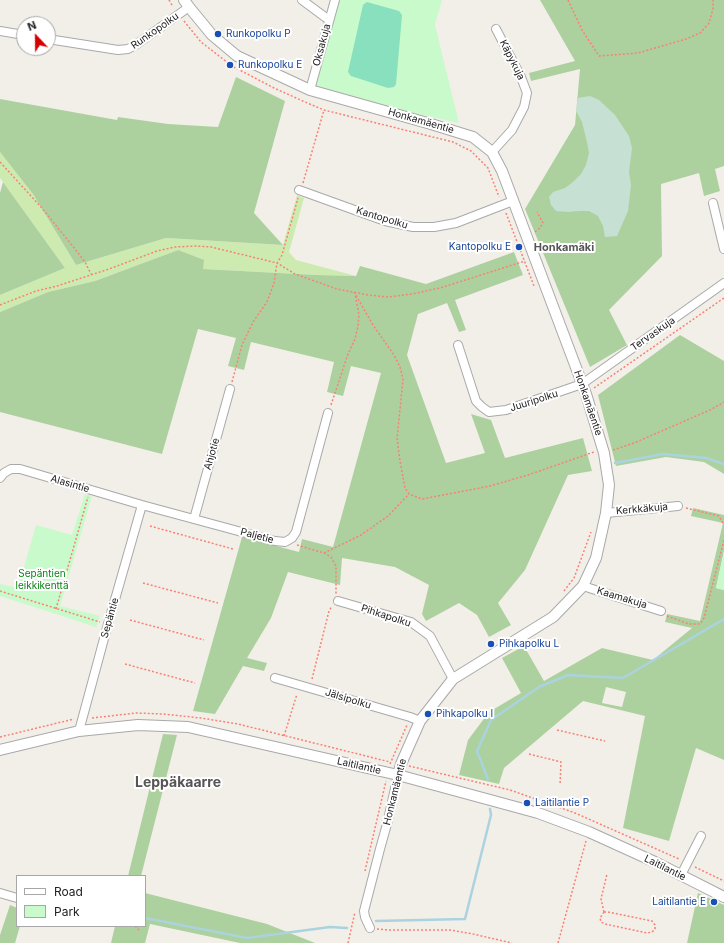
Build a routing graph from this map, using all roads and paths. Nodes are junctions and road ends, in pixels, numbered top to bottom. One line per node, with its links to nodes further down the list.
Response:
1 (302, 0): 6 (street)
2 (335, 0): 6 (street, Oksakuja)
3 (568, 0): 4 (path)
4 (713, 0)
5 (186, 4): 10 (street, Runkopolku); 11 (street, Honkamäentie)
6 (329, 20): 11 (street, Oksakuja)
7 (496, 29): 13 (street, Käpykuja)
8 (0, 31): 9 (street)
9 (16, 34)
10 (56, 40)
11 (310, 90): 13 (street, Honkamäentie)
12 (324, 110): 15 (path)
13 (492, 152): 16 (street, Honkamäentie)
14 (0, 162): 23 (path)
15 (299, 190): 16 (street, Kantopolku); 22 (path)
16 (513, 201): 19 (street, Honkamäentie)
17 (713, 204): 20 (street)
18 (537, 212): 19 (path)
19 (526, 236): 30 (street, Honkamäentie)
20 (724, 249)
21 (525, 261): 25 (path)
22 (278, 263): 23 (path); 25 (path); 29 (path)
23 (92, 274): 27 (path)
24 (724, 283): 30 (street, Tervaskuja)
25 (354, 292): 32 (path); 36 (path)
26 (724, 298): 30 (path)
27 (0, 305)
28 (458, 345): 30 (street, Juuripolku)
29 (230, 389): 40 (street, Ahjotie)
30 (584, 389): 33 (street, Honkamäentie)
31 (724, 402): 33 (path)
32 (328, 413): 44 (street, Paljetie)
33 (604, 452): 36 (path); 39 (street, Honkamäentie)
34 (0, 478): 35 (street, Alasintie)
35 (90, 490): 37 (street, Alasintie); 52 (path)
36 (409, 494): 46 (path)
37 (142, 505): 40 (street, Paljetie); 55 (street, Sepäntie)
38 (678, 506): 39 (street, Kerkkäkuja); 41 (path)
39 (606, 513): 48 (street, Honkamäentie)
40 (194, 519): 44 (street, Paljetie)
41 (724, 524)
42 (150, 526): 45 (path)
43 (724, 540): 53 (path)
44 (285, 542): 46 (path)
45 (233, 549)
46 (324, 553): 50 (path)
47 (143, 583): 51 (path)
48 (583, 586): 53 (street, Kaamakuja); 59 (street, Honkamäentie)
49 (0, 591): 52 (path)
50 (338, 601): 59 (street, Pihkapolku); 62 (path)
51 (218, 603)
52 (56, 609): 55 (path)
53 (661, 611)
54 (130, 620): 56 (path)
55 (108, 624): 65 (street, Sepäntie)
56 (204, 640)
57 (125, 664): 60 (path)
58 (275, 678): 61 (street, Jälsipolku)
59 (453, 679): 63 (street, Honkamäentie)
60 (195, 683)
61 (300, 684): 62 (street, Jälsipolku); 66 (path)
62 (310, 687): 63 (street, Jälsipolku)
63 (420, 721): 71 (street, Honkamäentie)
64 (557, 730): 67 (path)
65 (79, 731): 68 (street, Laitilantie); 71 (street, Laitilantie)
66 (284, 736)
67 (605, 741)
68 (0, 750)
69 (529, 754): 72 (path)
70 (390, 762): 71 (path)
71 (393, 774): 74 (street, Laitilantie); 78 (path); 85 (street, Honkamäentie)
72 (560, 785)
73 (595, 822): 74 (path)
74 (589, 832): 77 (street, Laitilantie); 89 (path)
75 (701, 836): 77 (street)
76 (607, 874): 83 (path)
77 (681, 875): 80 (street, Laitilantie)
78 (363, 876)
79 (0, 893): 81 (street)
80 (724, 897)
81 (16, 898)
82 (356, 909): 87 (path)
83 (604, 912): 83 (path)
84 (136, 927): 86 (path)
85 (370, 928): 88 (path)
86 (139, 930)
87 (348, 943)
88 (512, 943)
89 (558, 943)

